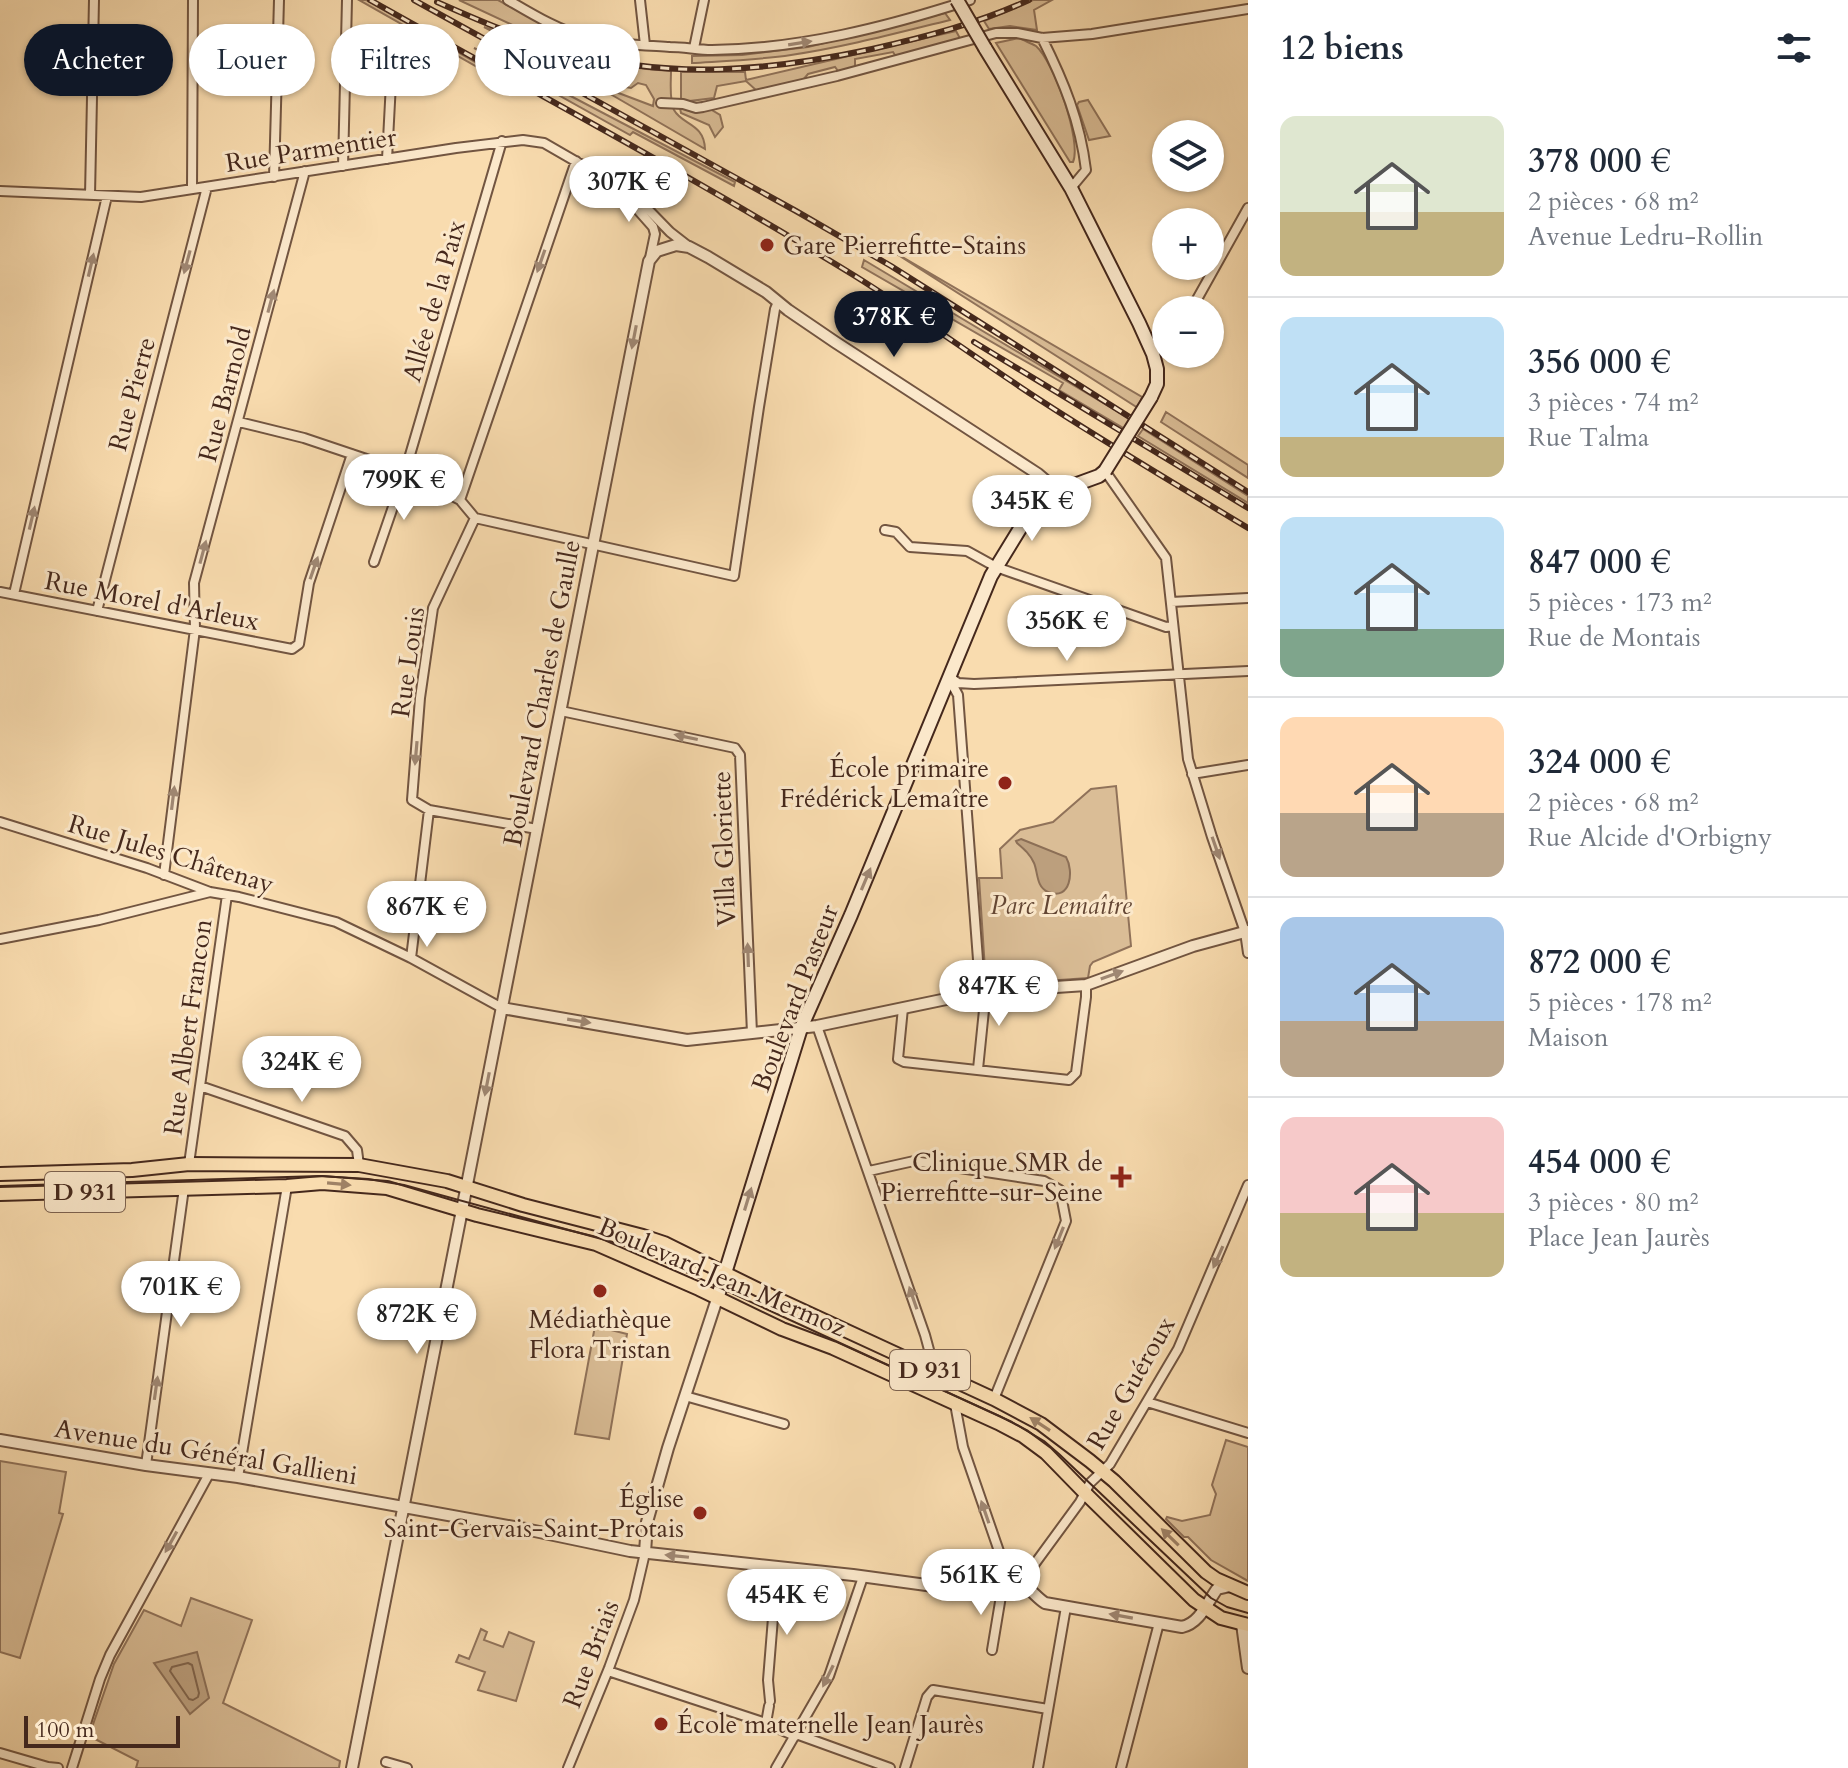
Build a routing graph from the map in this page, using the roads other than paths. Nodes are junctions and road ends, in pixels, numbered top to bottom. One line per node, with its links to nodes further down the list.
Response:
1 (94, 0): 27 (street)
2 (193, 0): 25 (street)
3 (279, 0): 21 (street)
4 (347, 0): 19 (street)
5 (508, 0): 12 (street)
6 (640, 0): 12 (street)
7 (704, 0): 13 (street)
8 (957, 0): 24 (main road, bridge)
9 (970, 0): 13 (street, one-way to 9)
10 (1248, 9): 11 (street)
11 (1042, 38): 15 (street); 24 (street)
12 (645, 45): 13 (street)
13 (694, 48)
14 (390, 96): 17 (street)
15 (665, 104)
16 (502, 141): 17 (street, Rue Parmentier); 18 (street, Rue Parmentier); 37 (street, Allée de la Paix)
17 (387, 159): 19 (street, Rue Parmentier)
18 (576, 161): 22 (street, Rue Parmentier); 39 (street, one-way to 39)
19 (343, 166): 20 (street, Rue Parmentier)
20 (305, 171): 21 (street, Rue Parmentier); 34 (street, Rue Barnold, one-way to 20)
21 (274, 177): 23 (street, Rue Parmentier)
22 (616, 185): 30 (street, Rue Parmentier); 31 (street, Rue Parmentier)
23 (207, 187): 25 (street, Rue Parmentier); 49 (street, Rue Pierre, one-way to 49)
24 (1071, 188): 36 (main road, bridge)
25 (192, 189): 28 (street, Rue Parmentier)
26 (0, 191): 27 (street, Rue Parmentier)
27 (90, 195): 28 (street, Rue Parmentier)
28 (107, 196): 46 (street, Rue Morel d'Arleux, one-way to 28)
29 (1248, 208): 32 (street)
30 (689, 247): 31 (street); 33 (street)
31 (649, 261): 42 (street, Boulevard Charles de Gaulle, one-way to 42)
32 (1199, 296)
33 (778, 302): 38 (street); 42 (street)
34 (239, 422): 35 (street); 51 (street, Rue Barnold, one-way to 34)
35 (352, 454): 37 (street); 51 (street, Rue Morel d'Arleux, one-way to 35)
36 (1105, 471): 38 (main road); 48 (street)
37 (405, 472): 39 (street); 43 (street, Allée de la Paix)
38 (1058, 491): 44 (main road, Boulevard Pasteur)
39 (460, 500): 40 (street)
40 (475, 518): 42 (street); 58 (street, Rue Louis, one-way to 58)
41 (885, 530): 44 (street)
42 (593, 545): 55 (street, Boulevard Charles de Gaulle)
43 (374, 562)
44 (996, 567): 50 (street); 54 (main road, Boulevard Pasteur)
45 (0, 592): 46 (street)
46 (14, 594): 49 (street, Rue Morel d'Arleux)
47 (1248, 598): 48 (street)
48 (1171, 602): 50 (street)
49 (97, 611): 51 (street, Rue Morel d'Arleux)
50 (1173, 626): 53 (street)
51 (195, 629): 61 (street, Rue Barnold, one-way to 51)
52 (1248, 671): 53 (street)
53 (1179, 674): 54 (street); 57 (street)
54 (948, 677): 69 (street); 73 (main road, Boulevard Pasteur, one-way to 54)
55 (561, 711): 60 (street, Boulevard Charles de Gaulle); 74 (street, Villa Gloriette, one-way to 55)
56 (1248, 765): 57 (street)
57 (1192, 774): 64 (street, one-way to 64)
58 (429, 810): 60 (street); 67 (street)
59 (0, 822): 61 (street, Rue Jules Châtenay)
60 (537, 829): 70 (street, Boulevard Charles de Gaulle)
61 (164, 875): 62 (street, Rue Jules Châtenay)
62 (210, 892): 63 (street, Rue Jules Châtenay); 65 (street)
63 (227, 895): 67 (street, Rue Jules Châtenay); 76 (street, Rue Albert Francon)
64 (1246, 932): 66 (street); 68 (street, one-way to 64)
65 (0, 939)
66 (1248, 953)
67 (411, 958): 70 (street, Rue Jules Châtenay)
68 (1086, 985): 69 (street); 75 (street)
69 (980, 992): 71 (street); 75 (street)
70 (502, 1008): 74 (street, one-way to 74); 83 (street, Boulevard Charles de Gaulle, one-way to 83)
71 (903, 1008): 72 (street); 75 (street)
72 (817, 1026): 73 (street); 79 (street)
73 (801, 1028): 74 (street); 87 (main road, Boulevard Pasteur, one-way to 73)
74 (752, 1033)
75 (978, 1069)
76 (200, 1086): 77 (street, Rue Albert Francon); 78 (street)
77 (189, 1164): 78 (main road, Boulevard Jean Mermoz / D 931); 80 (main road, Boulevard Jean Mermoz / D 931)
78 (359, 1165): 83 (main road, Boulevard Jean Mermoz / D 931)
79 (869, 1171): 89 (street, one-way to 79); 91 (street, one-way to 91)
80 (0, 1174)
81 (1248, 1185): 92 (street, Rue Guéroux, one-way to 92)
82 (287, 1186): 84 (main road, Boulevard Jean Mermoz / D 931); 86 (main road, Boulevard Jean Mermoz / D 931, one-way to 86); 100 (street)
83 (468, 1187): 86 (street, Boulevard Charles de Gaulle); 87 (main road, Boulevard Jean Mermoz / D 931)
84 (184, 1188): 85 (main road, Boulevard Jean Mermoz / D 931); 97 (street, one-way to 84)
85 (0, 1194)
86 (463, 1210): 88 (main road, Boulevard Jean Mermoz / D 931); 102 (street, Boulevard Charles de Gaulle)
87 (724, 1273): 88 (main road, Boulevard Pasteur); 89 (main road, Boulevard Jean Mermoz / D 931)
88 (717, 1299): 90 (street, Boulevard Pasteur); 93 (main road, Boulevard Jean Mermoz / D 931)
89 (935, 1373): 91 (main road, Boulevard Jean Mermoz / D 931)
90 (685, 1396): 94 (street); 103 (street, Boulevard Pasteur)
91 (994, 1399): 98 (main road, Boulevard Jean Mermoz / D 931, one-way to 91)
92 (1147, 1402): 95 (street); 98 (street, Rue Guéroux)
93 (955, 1404): 101 (main road, Boulevard Jean Mermoz / D 931); 107 (street, one-way to 93)
94 (784, 1424)
95 (1248, 1433)
96 (0, 1440): 97 (street, Avenue du Général Gallieni)
97 (146, 1465): 99 (street, Avenue du Général Gallieni)
98 (1102, 1471): 101 (street, Rue Guéroux); 106 (main road, Boulevard Jean Mermoz / D 931, one-way to 98)
99 (209, 1474): 100 (street, Avenue du Général Gallieni); 122 (street, one-way to 122)
100 (238, 1477): 102 (street, Avenue du Général Gallieni)
101 (1085, 1493): 107 (street, Rue Guéroux); 110 (main road, Boulevard Jean Mermoz / D 931)
102 (404, 1508): 103 (street, Avenue du Général Gallieni); 123 (street, Boulevard Charles de Gaulle)
103 (645, 1553): 104 (street, Avenue du Général Gallieni, one-way to 103); 115 (street, Rue Briais)
104 (777, 1568): 105 (street, Avenue du Général Gallieni); 117 (street)
105 (863, 1577): 107 (street, Avenue du Général Gallieni); 118 (street, one-way to 118)
106 (1230, 1586): 108 (main road, Boulevard Jean Mermoz / D 931); 110 (street)
107 (1011, 1587): 109 (street); 113 (street)
108 (1248, 1593)
109 (1066, 1607): 111 (street, one-way to 109); 116 (street)
110 (1205, 1608): 111 (street); 112 (main road, Boulevard Jean Mermoz / D 931)
111 (1159, 1623): 130 (street)
112 (1245, 1624): 114 (street)
113 (992, 1650)
114 (1248, 1668)
115 (608, 1671): 117 (street); 125 (street, Rue Briais)
116 (1048, 1709): 128 (street); 129 (street)
117 (766, 1723): 118 (street)
118 (796, 1735): 126 (street); 127 (street)
119 (0, 1753): 121 (street)
120 (386, 1762): 124 (street)
121 (58, 1768)
122 (72, 1768)
123 (352, 1768)
124 (407, 1768)
125 (568, 1768)
126 (776, 1768)
127 (890, 1768)
128 (905, 1768)
129 (1038, 1768)
130 (1121, 1768)

